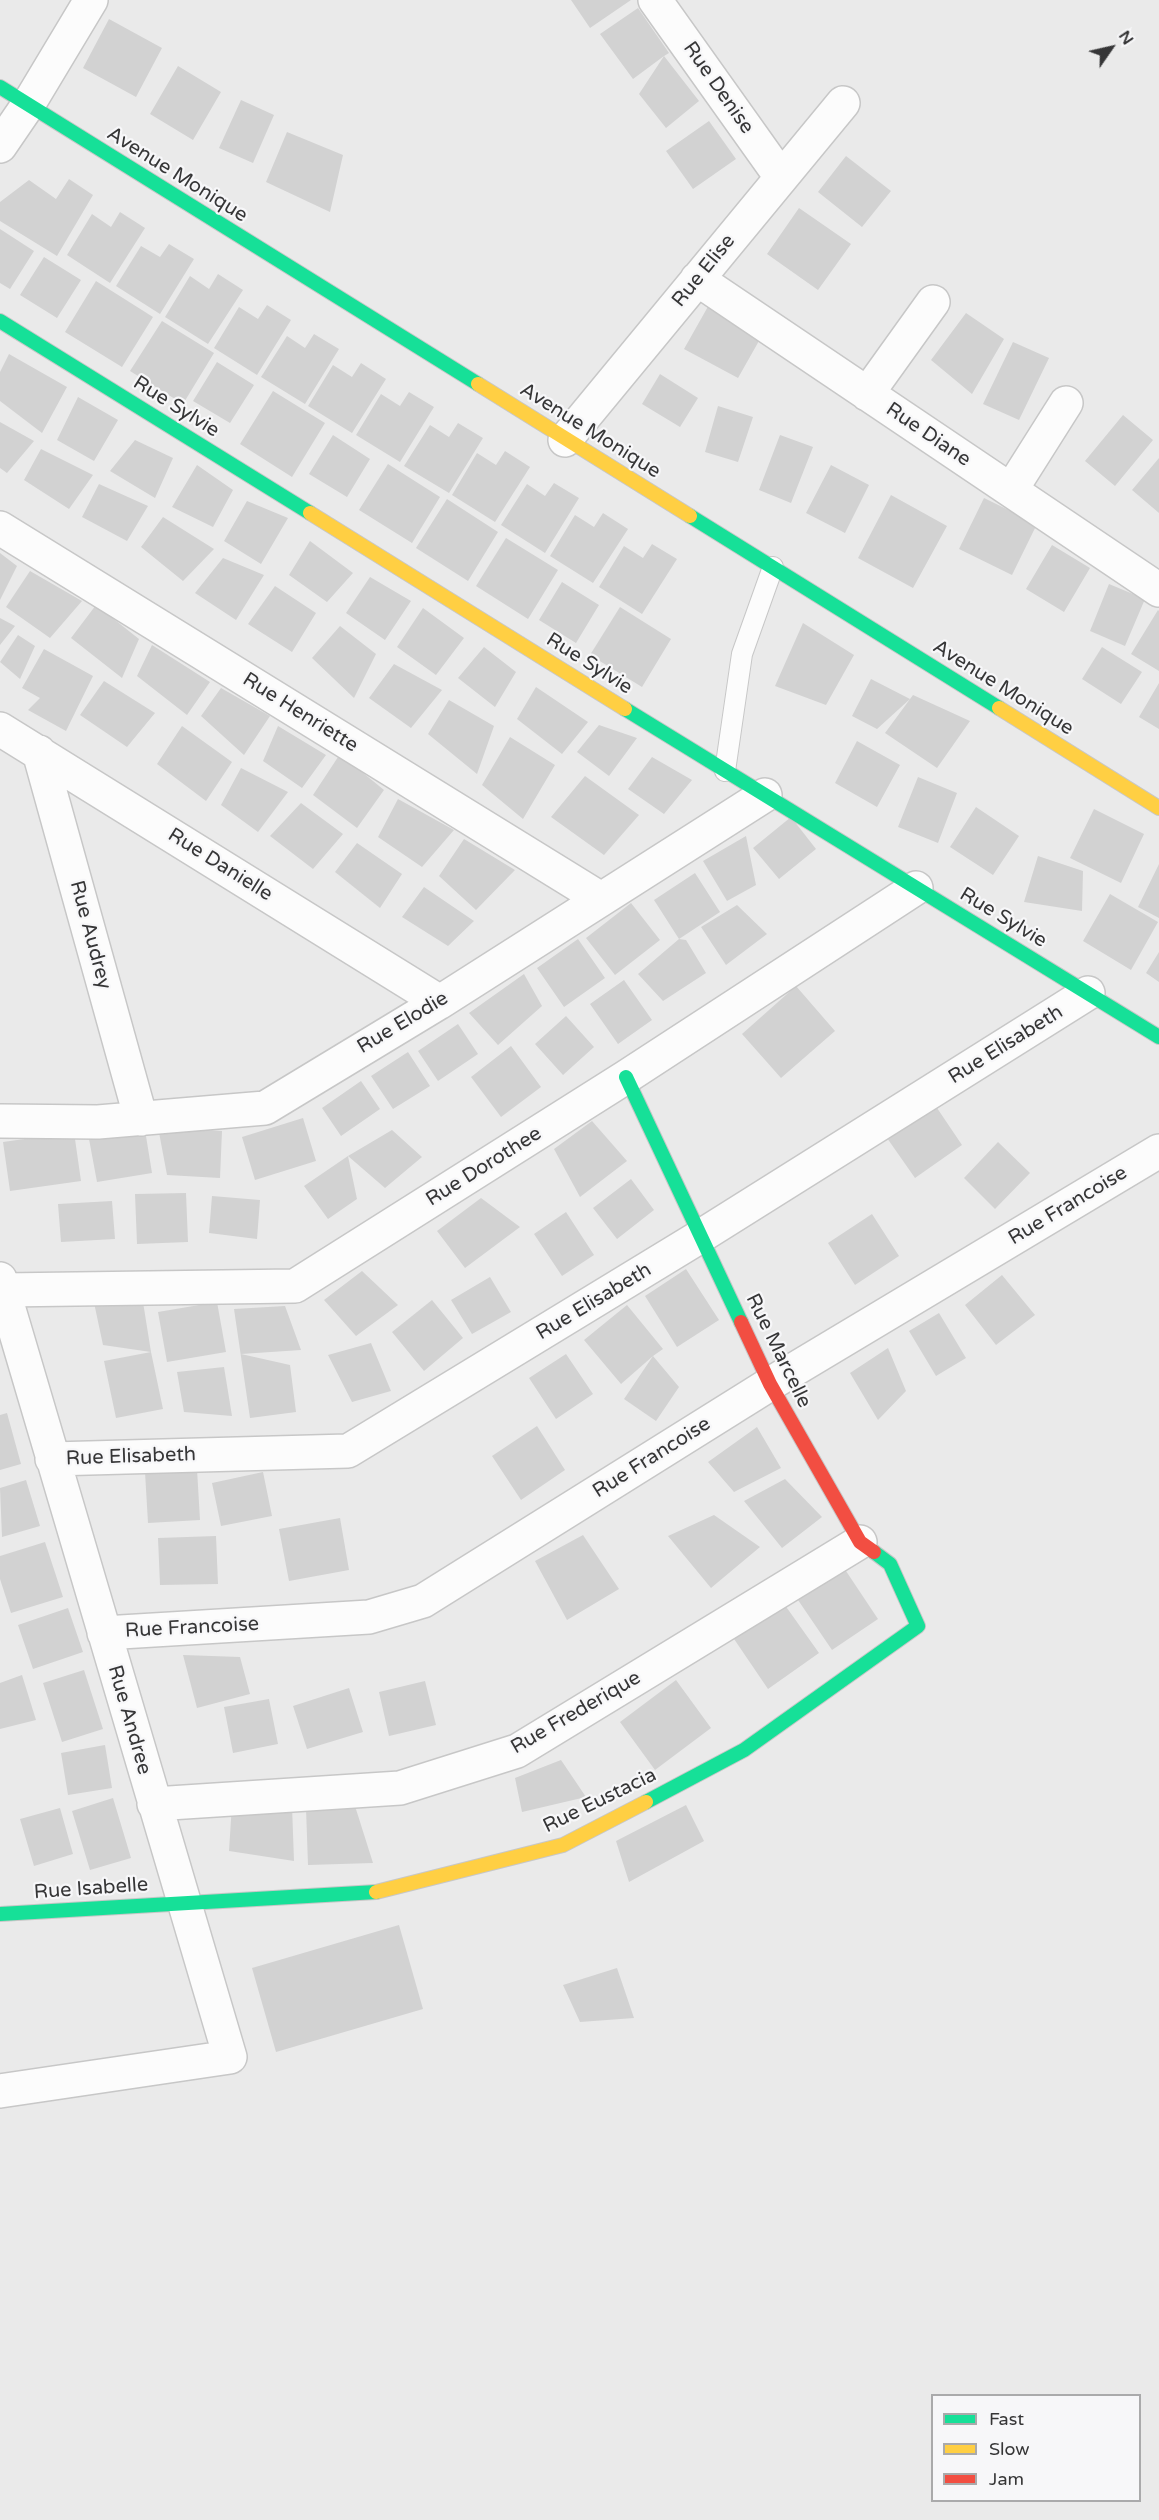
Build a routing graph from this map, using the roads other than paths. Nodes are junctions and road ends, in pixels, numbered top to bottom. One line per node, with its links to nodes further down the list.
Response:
1 (91, 0): 5 (street)
2 (655, 0): 7 (street, Rue Denise)
3 (0, 87): 5 (street, Avenue Monique)
4 (843, 103): 7 (street, Rue Elise)
5 (28, 105): 6 (street); 13 (street, Avenue Monique)
6 (0, 146)
7 (781, 177): 8 (street, Rue Elise)
8 (697, 279): 11 (street, Rue Diane); 13 (street, Rue Elise)
9 (933, 302): 11 (street)
10 (0, 321): 20 (street, Rue Sylvie)
11 (867, 394): 14 (street, Rue Diane)
12 (1066, 404): 14 (street)
13 (565, 440): 16 (street, Avenue Monique)
14 (1011, 490): 17 (street, Rue Diane)
15 (0, 528): 24 (street, Rue Henriette)
16 (773, 567): 20 (lane); 22 (street, Avenue Monique)
17 (1158, 586)
18 (0, 729): 19 (street, Rue Danielle)
19 (39, 752): 26 (street, Rue Danielle); 29 (street, Rue Audrey)
20 (725, 771): 21 (street, Rue Sylvie)
21 (765, 795): 23 (street, Rue Sylvie); 24 (street, Rue Elodie)
22 (1159, 808)
23 (916, 888): 25 (street, Rue Sylvie); 28 (street, Rue Dorothee)
24 (601, 899): 26 (street, Rue Elodie)
25 (1088, 993): 27 (street, Rue Sylvie); 32 (street, Rue Elisabeth)
26 (440, 1002): 29 (street, Rue Elodie)
27 (1159, 1037)
28 (626, 1077): 32 (street, Rue Marcelle); 33 (street, Rue Dorothee)
29 (141, 1119): 30 (street, Rue Elodie)
30 (0, 1121)
31 (1159, 1151): 34 (street, Rue Francoise)
32 (701, 1236): 34 (street, Rue Marcelle); 35 (street, Rue Elisabeth)
33 (2, 1284): 35 (street, Rue Andree)
34 (770, 1384): 36 (street, Rue Marcelle); 38 (street, Rue Francoise)
35 (52, 1459): 38 (street, Rue Andree)
36 (860, 1542): 37 (street, Rue Marcelle); 39 (street, Rue Frederique)
37 (918, 1626): 40 (street, Rue Eustacia)
38 (104, 1633): 39 (street, Rue Andree)
39 (154, 1804): 40 (street, Rue Andree)
40 (184, 1902): 41 (street, Rue Isabelle); 42 (street, Rue Andree)
41 (0, 1914)
42 (0, 2091)

